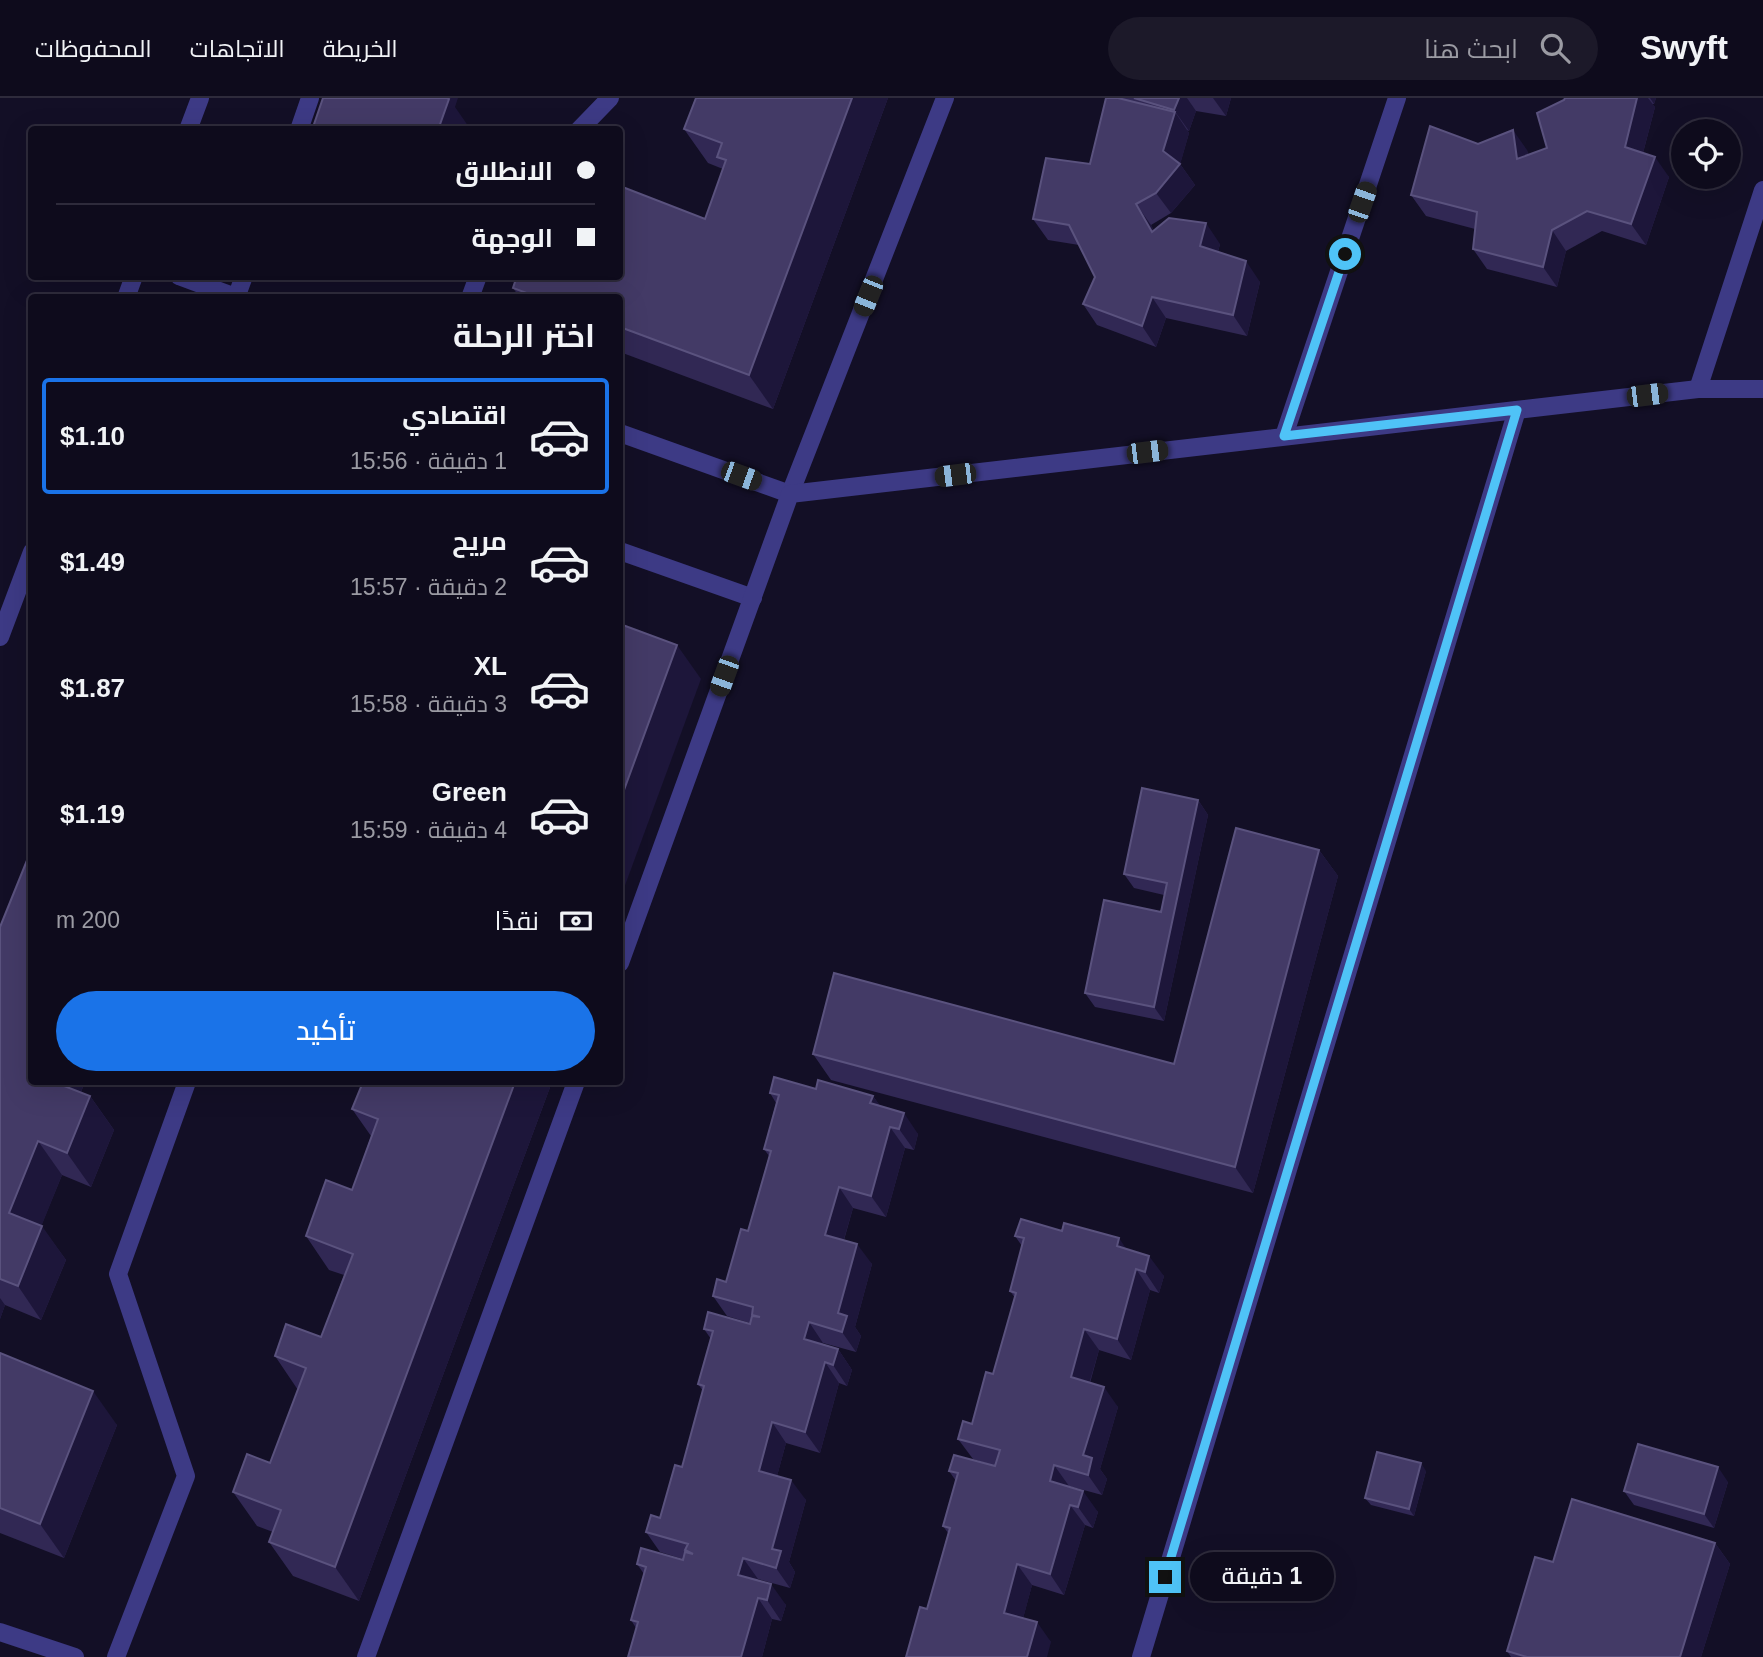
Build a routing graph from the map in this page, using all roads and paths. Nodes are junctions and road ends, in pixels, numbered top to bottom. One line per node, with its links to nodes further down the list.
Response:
1 (200, 98): 6 (street)
2 (310, 98): 7 (street)
3 (610, 98): 8 (street)
4 (945, 98): 17 (street)
5 (1397, 98): 16 (street)
6 (190, 126)
7 (300, 126)
8 (583, 126)
9 (1763, 190): 12 (street)
10 (190, 280): 11 (street)
11 (229, 294)
12 (1698, 389): 13 (street); 14 (street)
13 (1763, 390)
14 (1517, 410): 16 (street); 29 (street)
15 (623, 434): 17 (street)
16 (1284, 436): 17 (street)
17 (790, 494): 20 (street)
18 (623, 552): 20 (street)
19 (28, 563): 21 (street)
20 (753, 598): 22 (street)
21 (0, 637)
22 (623, 955)
23 (186, 1085): 27 (street)
24 (575, 1085): 28 (street)
25 (0, 1632): 26 (street)
26 (75, 1657)
27 (116, 1657)
28 (366, 1657)
29 (1141, 1657)

